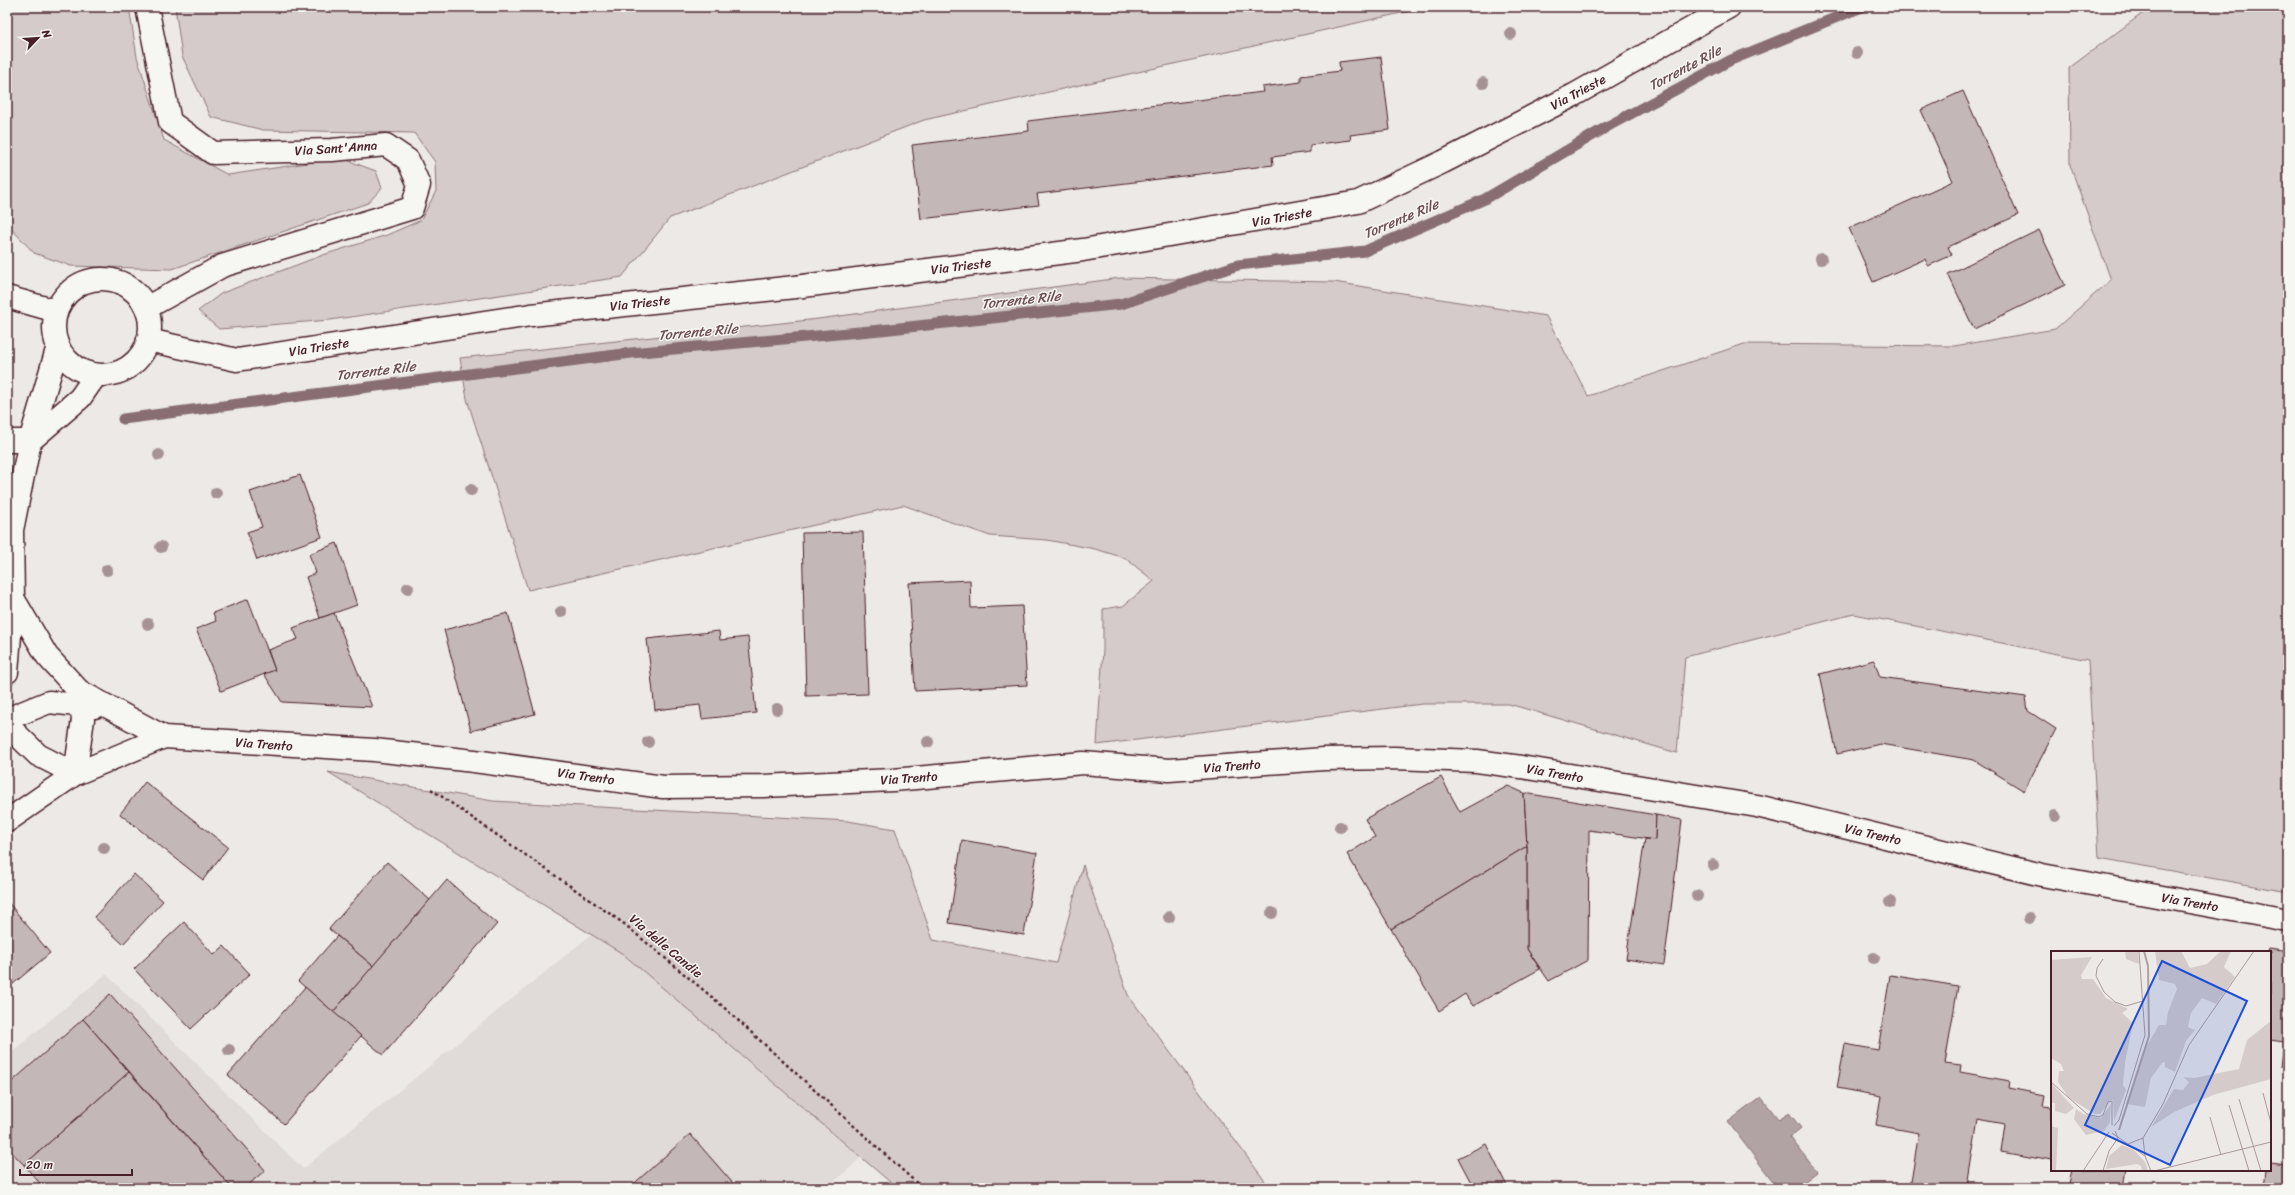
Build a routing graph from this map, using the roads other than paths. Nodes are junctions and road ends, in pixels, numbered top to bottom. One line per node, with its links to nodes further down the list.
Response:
1 (148, 7): 4 (street, Via Sant'Anna)
2 (1729, 7): 6 (street, Via Trieste)
3 (7, 297): 5 (street)
4 (146, 308): 5 (street); 6 (street)
5 (56, 311): 7 (street)
6 (148, 340): 8 (street)
7 (58, 346): 8 (street); 9 (street)
8 (96, 375): 9 (street)
9 (30, 441): 10 (street); 11 (street, Via Trento)
10 (7, 442)
11 (10, 527): 12 (street, Via Trento)
12 (13, 598): 13 (street, Via Trento); 14 (street, Via Trento)
13 (7, 672)
14 (80, 699): 15 (street, Via Trento); 17 (street, Via Trento); 18 (street)
15 (7, 719)
16 (7, 725): 18 (street)
17 (164, 737): 18 (street, Via Trento); 20 (street, Via Trento)
18 (75, 774): 19 (street, Via Trento)
19 (7, 821)
20 (2288, 920)

